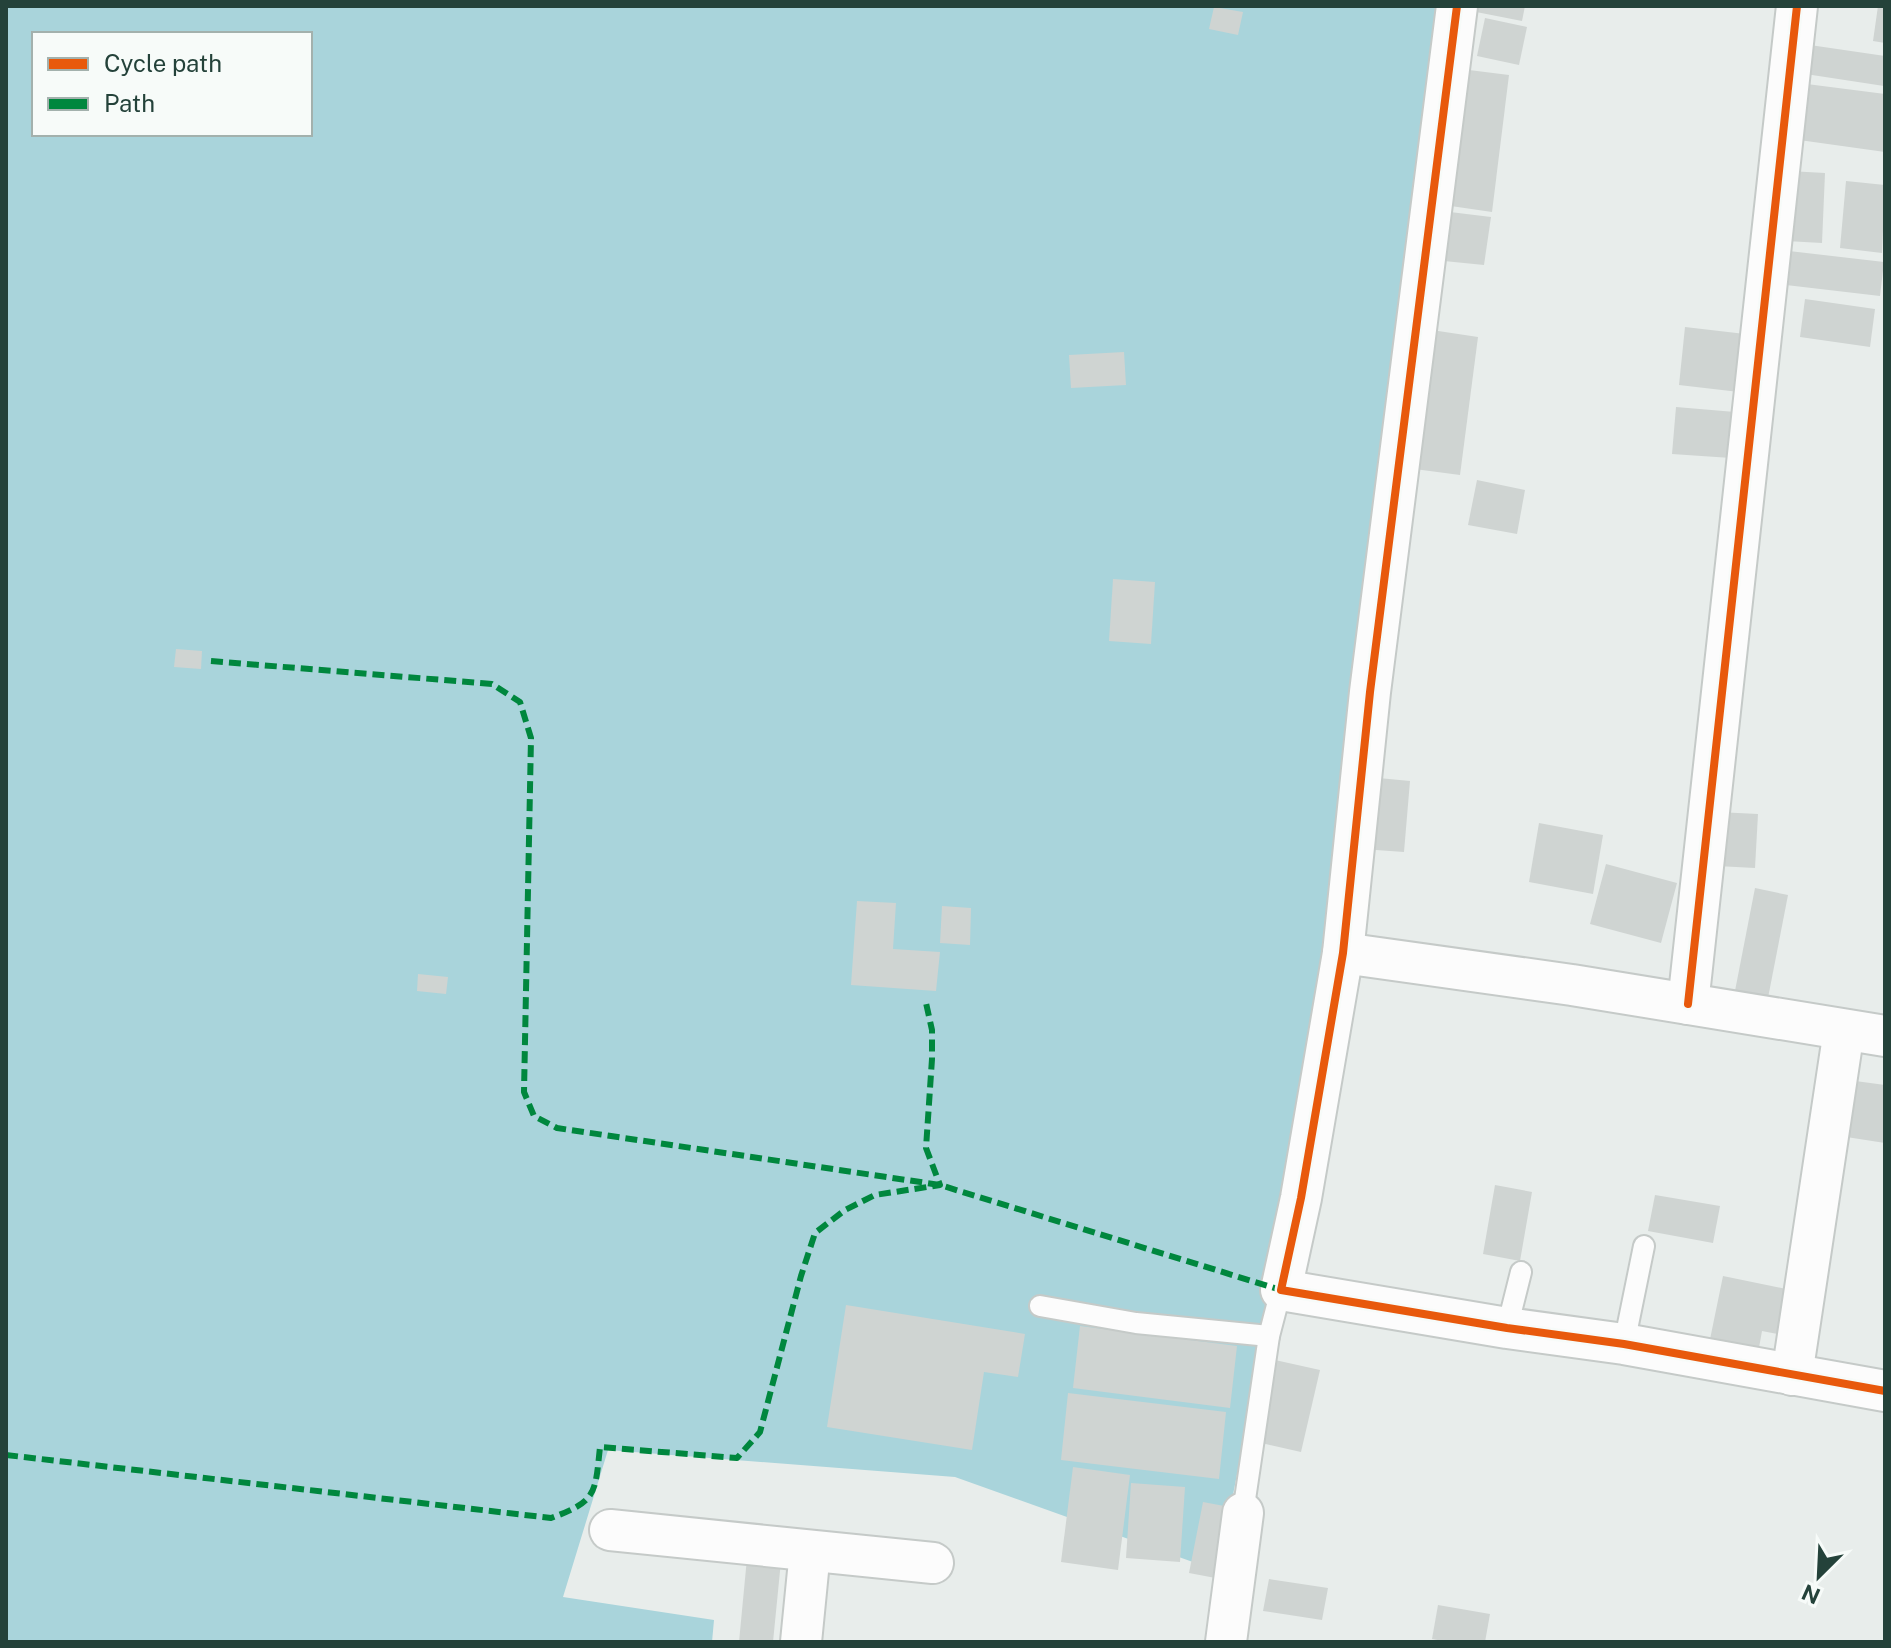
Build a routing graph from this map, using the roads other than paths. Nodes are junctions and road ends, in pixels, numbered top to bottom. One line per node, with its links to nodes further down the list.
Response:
1 (1457, 6): 3 (street)
2 (1797, 6): 4 (street)
3 (1343, 953): 4 (street); 9 (street)
4 (1688, 1004): 5 (street)
5 (1844, 1030): 6 (street); 14 (street)
6 (1885, 1036)
7 (1644, 1246): 13 (lane)
8 (1521, 1272): 11 (lane)
9 (1281, 1290): 11 (street); 12 (lane)
10 (1040, 1306): 12 (lane)
11 (1507, 1328): 13 (street)
12 (1269, 1336): 16 (lane)
13 (1624, 1344): 14 (street)
14 (1792, 1375): 15 (street)
15 (1885, 1391)
16 (1243, 1513): 21 (street)
17 (610, 1530): 18 (street)
18 (810, 1551): 19 (street); 20 (street)
19 (933, 1563)
20 (801, 1642)
21 (1226, 1642)

